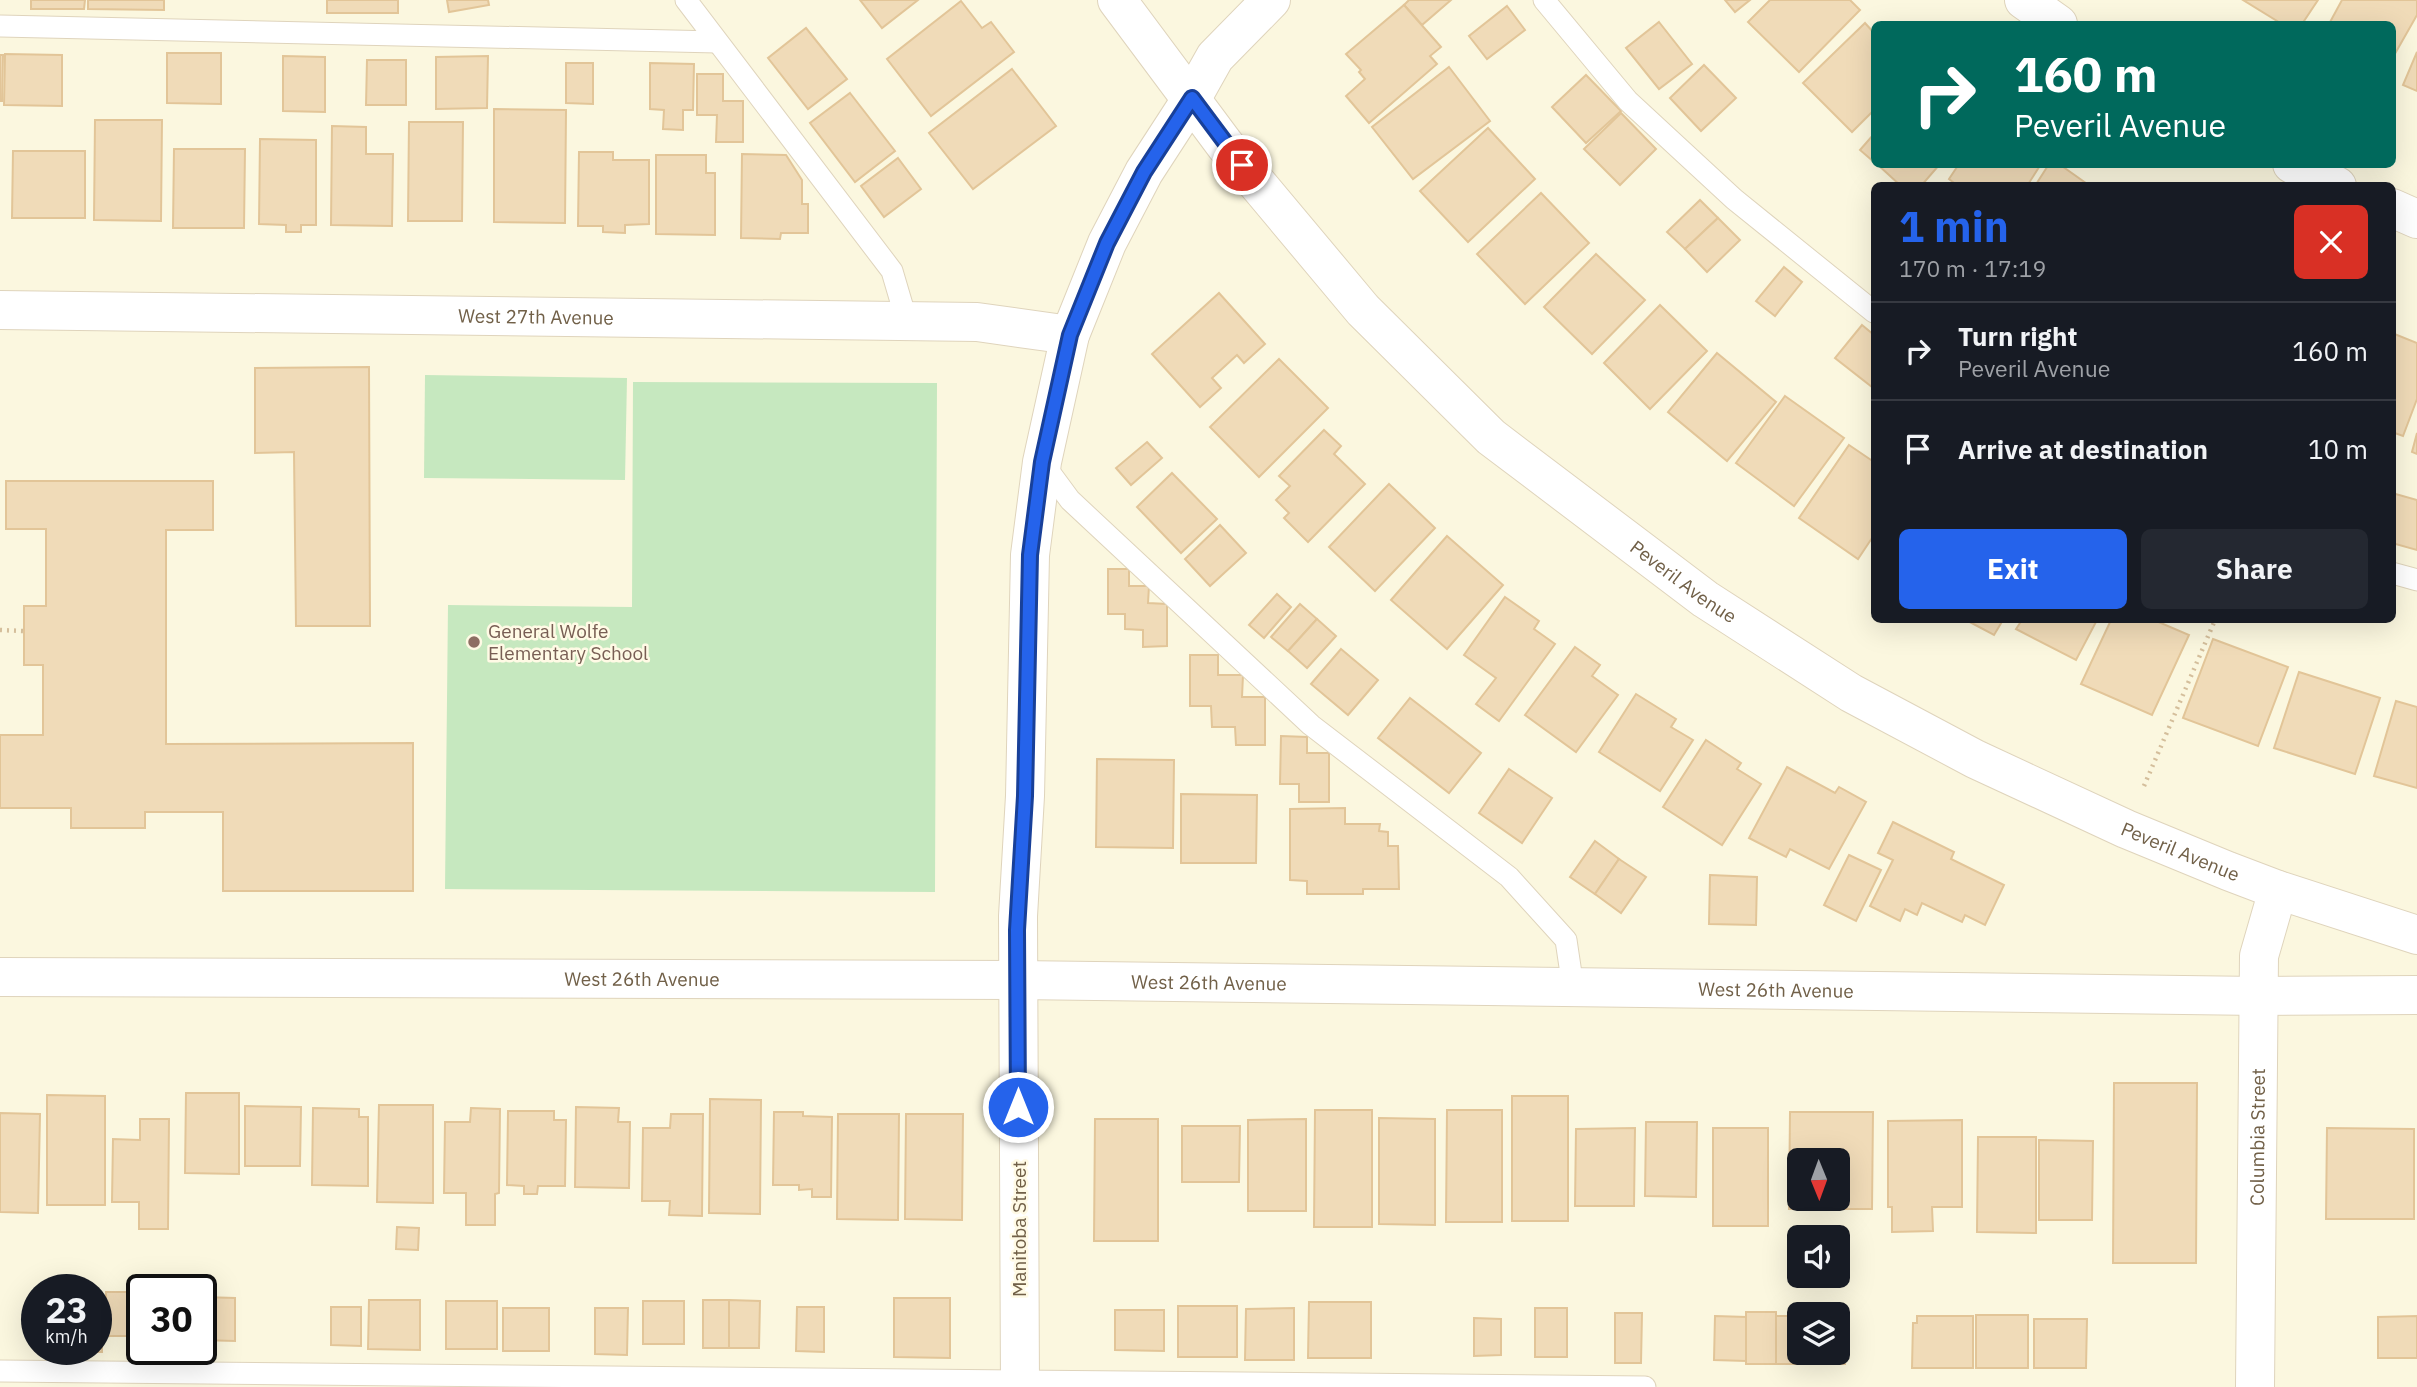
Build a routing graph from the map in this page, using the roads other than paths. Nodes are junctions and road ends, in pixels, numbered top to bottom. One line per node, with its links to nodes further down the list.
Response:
1 (685, 0): 8 (lane)
2 (1117, 0): 9 (street, Peveril Avenue)
3 (1271, 0): 9 (street, Manitoba Street)
4 (1544, 0): 15 (lane)
5 (2024, 0): 6 (street)
6 (2054, 21)
7 (0, 26): 8 (lane)
8 (718, 42): 16 (lane)
9 (1192, 98): 17 (street, Manitoba Street); 21 (street, Peveril Avenue)
10 (2300, 168): 11 (street)
11 (2329, 182)
12 (2396, 210): 13 (street)
13 (2417, 219)
14 (0, 310): 16 (street, West 27th Avenue)
15 (1871, 310)
16 (907, 322): 17 (street, West 27th Avenue)
17 (1070, 335): 18 (street, Manitoba Street)
18 (1042, 462): 24 (street, Manitoba Street); 25 (lane)
19 (2396, 574): 20 (lane)
20 (2417, 580)
21 (2278, 890): 22 (street, Peveril Avenue); 27 (street, Columbia Street)
22 (2417, 935)
23 (0, 977): 24 (street, West 26th Avenue)
24 (1017, 980): 25 (street, West 26th Avenue); 29 (street, Manitoba Street)
25 (1573, 987): 27 (street, West 26th Avenue)
26 (2417, 995): 27 (street, West 26th Avenue)
27 (2259, 996): 31 (street, Columbia Street)
28 (0, 1371): 29 (lane)
29 (1020, 1384): 30 (lane)
30 (1645, 1387)
31 (2255, 1387)

